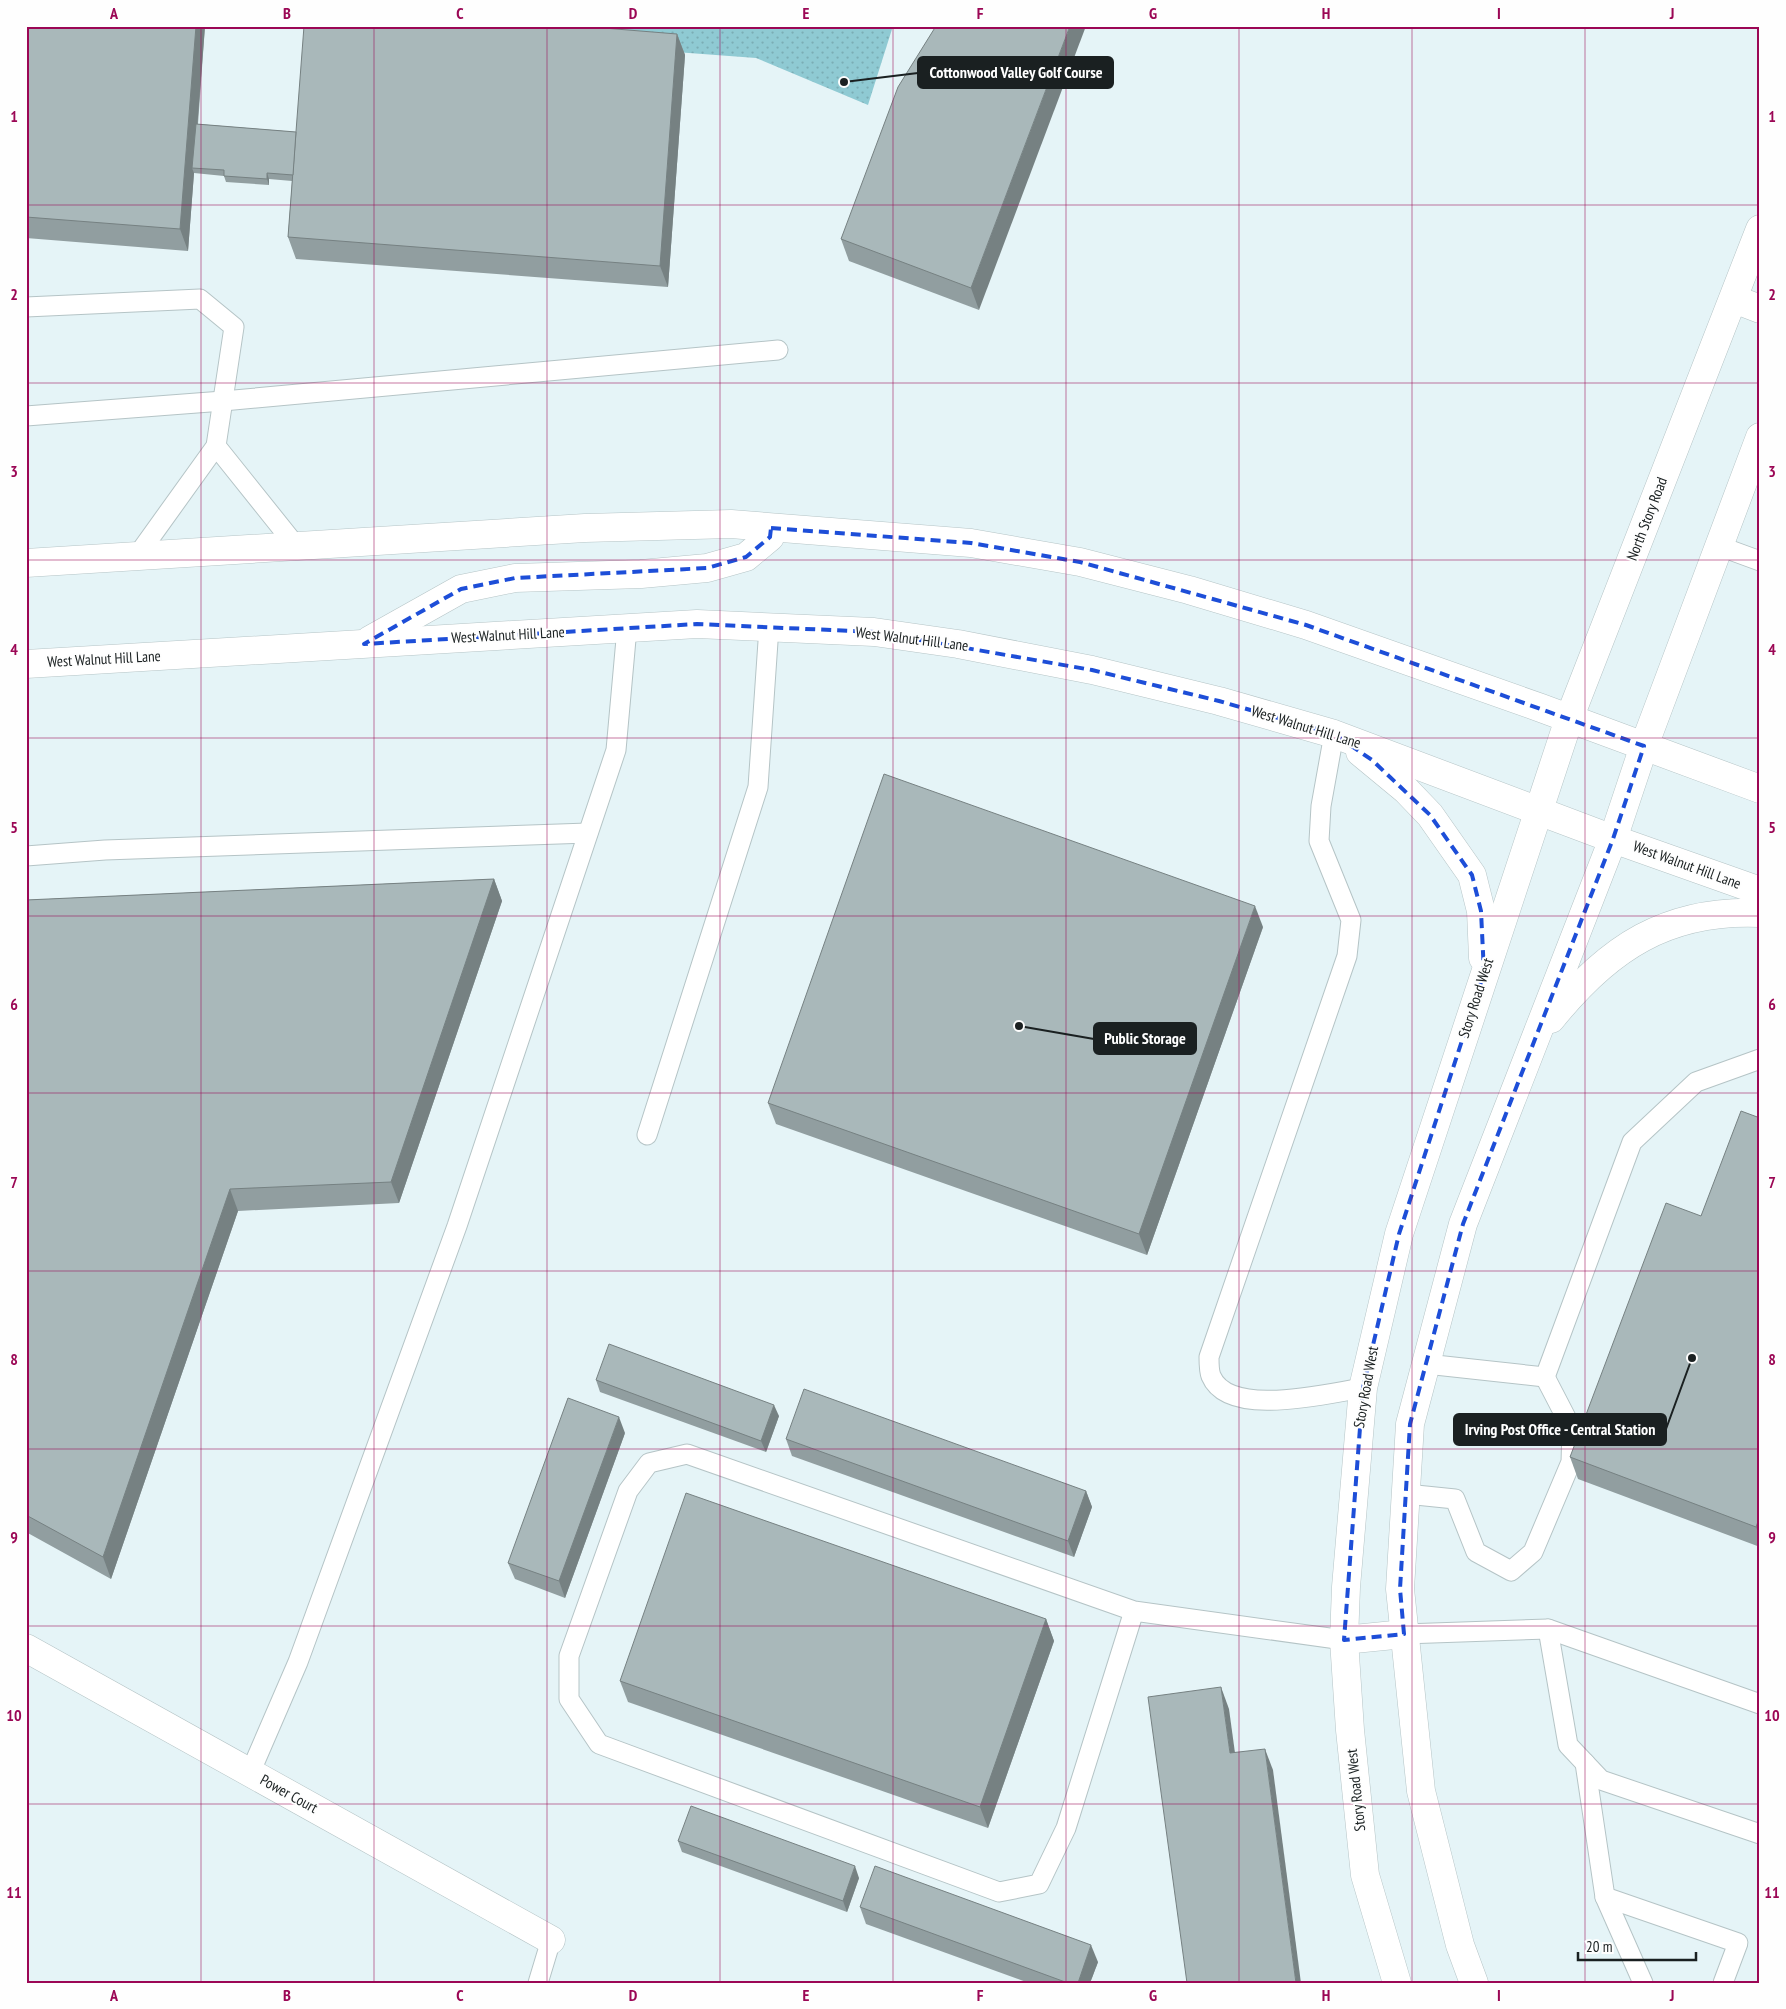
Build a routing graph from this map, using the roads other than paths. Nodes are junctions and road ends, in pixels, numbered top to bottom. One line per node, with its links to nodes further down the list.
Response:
1 (1760, 229): 2 (main road, North Story Road)
2 (1734, 299): 4 (main road); 21 (main road, North Story Road)
3 (26, 307): 6 (lane)
4 (1760, 309)
5 (778, 350): 6 (lane)
6 (223, 401): 7 (lane); 9 (lane)
7 (26, 416)
8 (1760, 437): 10 (main road)
9 (216, 446): 12 (lane); 14 (lane)
10 (1754, 469): 13 (main road)
11 (771, 528): 12 (main road); 19 (main road); 21 (main road)
12 (296, 546): 14 (main road)
13 (1719, 546): 15 (lane); 23 (main road)
14 (138, 556): 16 (main road)
15 (1760, 561)
16 (26, 563)
17 (769, 627): 18 (main road, West Walnut Hill Lane); 22 (main road, West Walnut Hill Lane); 34 (lane)
18 (627, 628): 19 (main road, West Walnut Hill Lane); 26 (lane)
19 (364, 644): 20 (main road, West Walnut Hill Lane)
20 (26, 664)
21 (1568, 719): 23 (main road); 25 (main road, North Story Road)
22 (1334, 734): 25 (main road, West Walnut Hill Lane); 31 (main road); 37 (lane)
23 (1644, 746): 24 (main road); 27 (main road)
24 (1760, 789)
25 (1538, 810): 27 (main road, West Walnut Hill Lane); 31 (main road, Story Road West)
26 (588, 833): 28 (lane); 46 (lane)
27 (1613, 839): 29 (main road, West Walnut Hill Lane); 32 (main road)
28 (26, 856)
29 (1760, 892)
30 (1760, 913): 32 (main road)
31 (1484, 973): 37 (main road, Story Road West)
32 (1535, 1039): 35 (main road)
33 (1760, 1059): 36 (lane)
34 (646, 1135)
35 (1426, 1364): 36 (lane); 38 (main road)
36 (1545, 1377): 38 (lane)
37 (1363, 1388): 42 (main road, Story Road West)
38 (1406, 1494): 41 (main road)
39 (1134, 1611): 39 (lane); 42 (lane)
40 (1548, 1629): 41 (lane); 44 (lane); 45 (lane)
41 (1404, 1634): 42 (main road); 52 (main road)
42 (1344, 1640): 51 (main road, Story Road West)
43 (26, 1648): 46 (main road, Power Court)
44 (1760, 1704)
45 (1585, 1763): 47 (lane); 48 (lane)
46 (250, 1773): 49 (main road, Power Court)
47 (1760, 1834)
48 (1605, 1897): 53 (lane); 54 (lane)
49 (551, 1940): 50 (lane)
50 (538, 1983)
51 (1397, 1983)
52 (1474, 1983)
53 (1643, 1983)
54 (1723, 1983)

